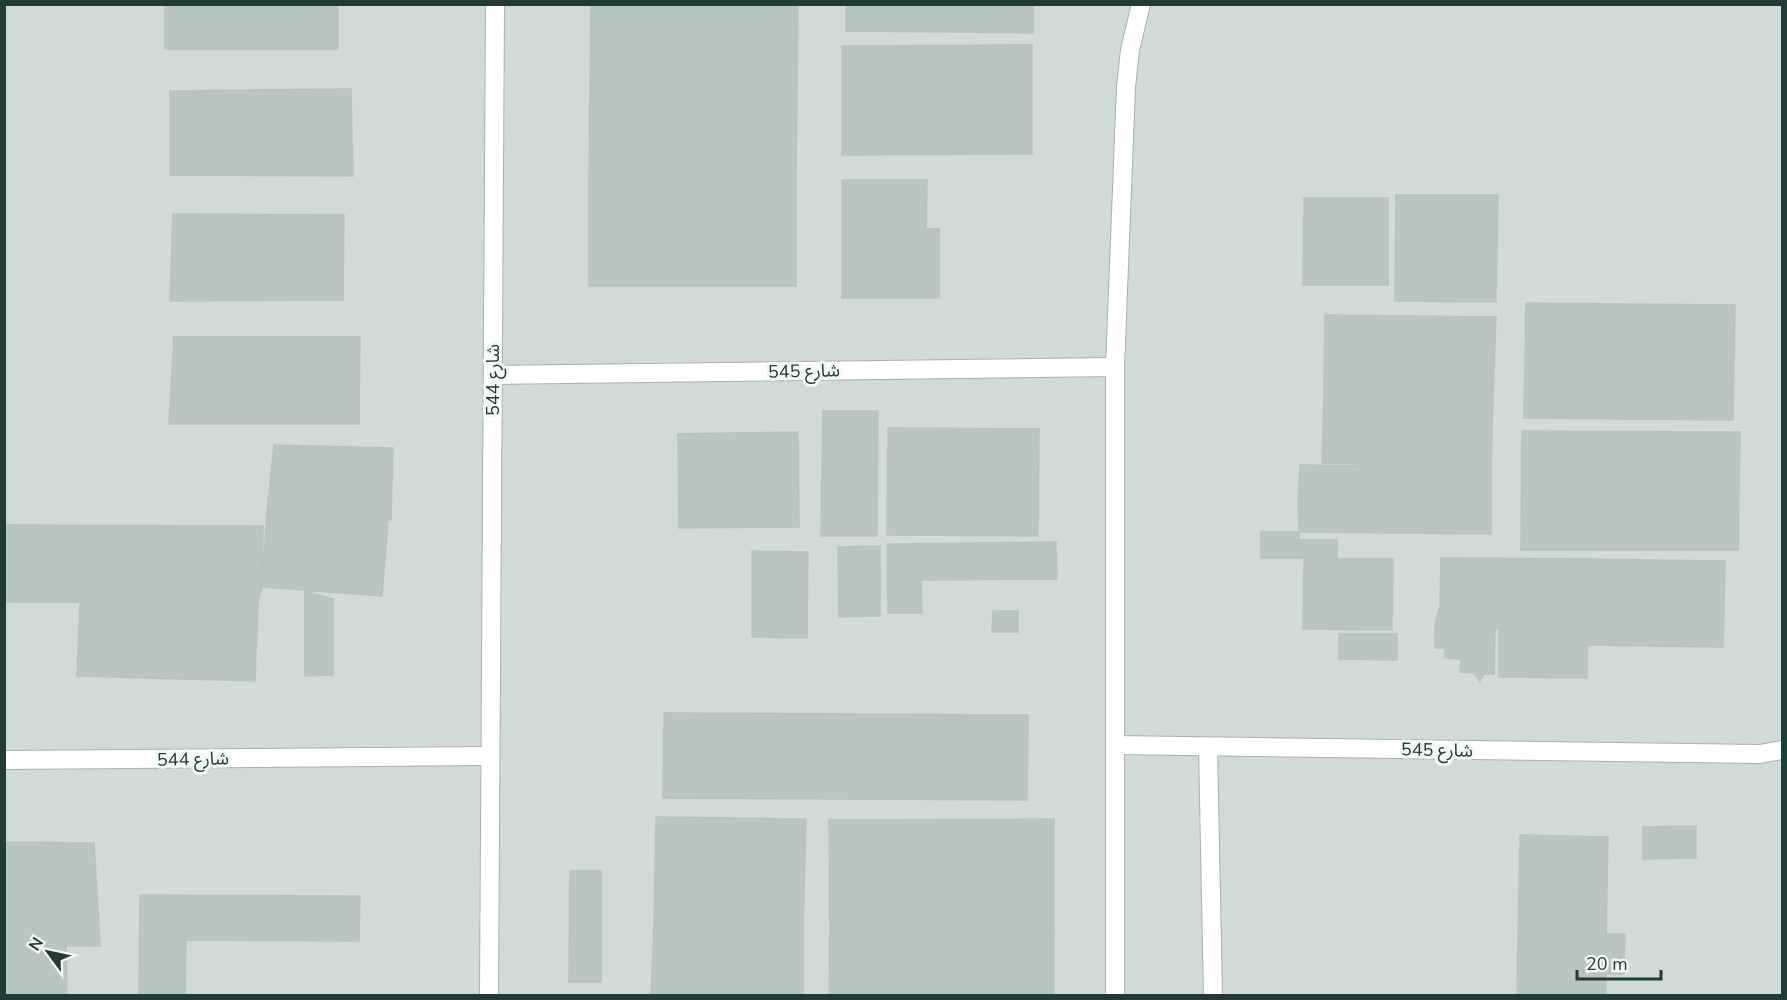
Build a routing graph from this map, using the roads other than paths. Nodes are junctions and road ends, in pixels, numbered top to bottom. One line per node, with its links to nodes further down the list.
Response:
1 (495, 4): 4 (street, شارع 544)
2 (1141, 4): 3 (street)
3 (1115, 367): 4 (street, شارع 545); 5 (street)
4 (494, 375): 9 (street, شارع 544)
5 (1115, 745): 6 (street, شارع 545); 13 (street)
6 (1208, 747): 8 (street, شارع 545); 14 (street)
7 (1782, 750): 8 (street, شارع 545)
8 (1760, 754): 11 (street, شارع 545)
9 (490, 756): 10 (street, شارع 544); 12 (street, شارع 544)
10 (4, 760)
11 (1782, 763)
12 (489, 996)
13 (1115, 996)
14 (1213, 996)

